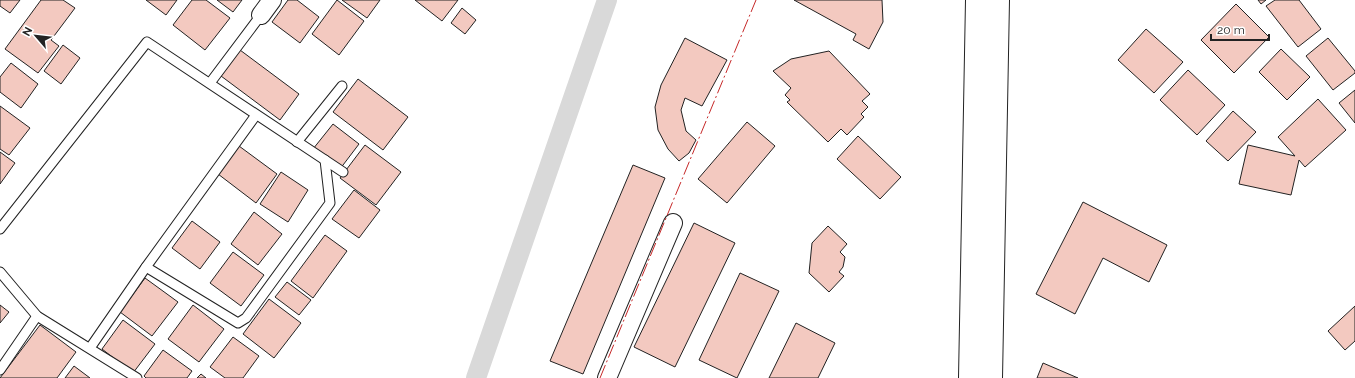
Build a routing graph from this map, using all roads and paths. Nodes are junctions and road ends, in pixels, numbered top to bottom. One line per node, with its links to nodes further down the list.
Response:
1 (272, 0): 4 (street)
2 (998, 0): 21 (highway)
3 (974, 2): 20 (highway)
4 (261, 15): 5 (lane)
5 (210, 83): 7 (lane); 12 (lane)
6 (342, 86): 8 (lane)
7 (256, 115): 8 (lane); 13 (lane)
8 (297, 142): 9 (lane)
9 (325, 160): 10 (lane); 13 (lane)
10 (343, 172)
11 (673, 223): 19 (street)
12 (0, 229)
13 (146, 267): 16 (lane)
14 (0, 272): 15 (lane)
15 (37, 316): 16 (lane); 17 (lane)
16 (90, 348): 18 (lane)
17 (0, 370)
18 (133, 377)
19 (607, 378)
20 (970, 378)
21 (991, 378)

